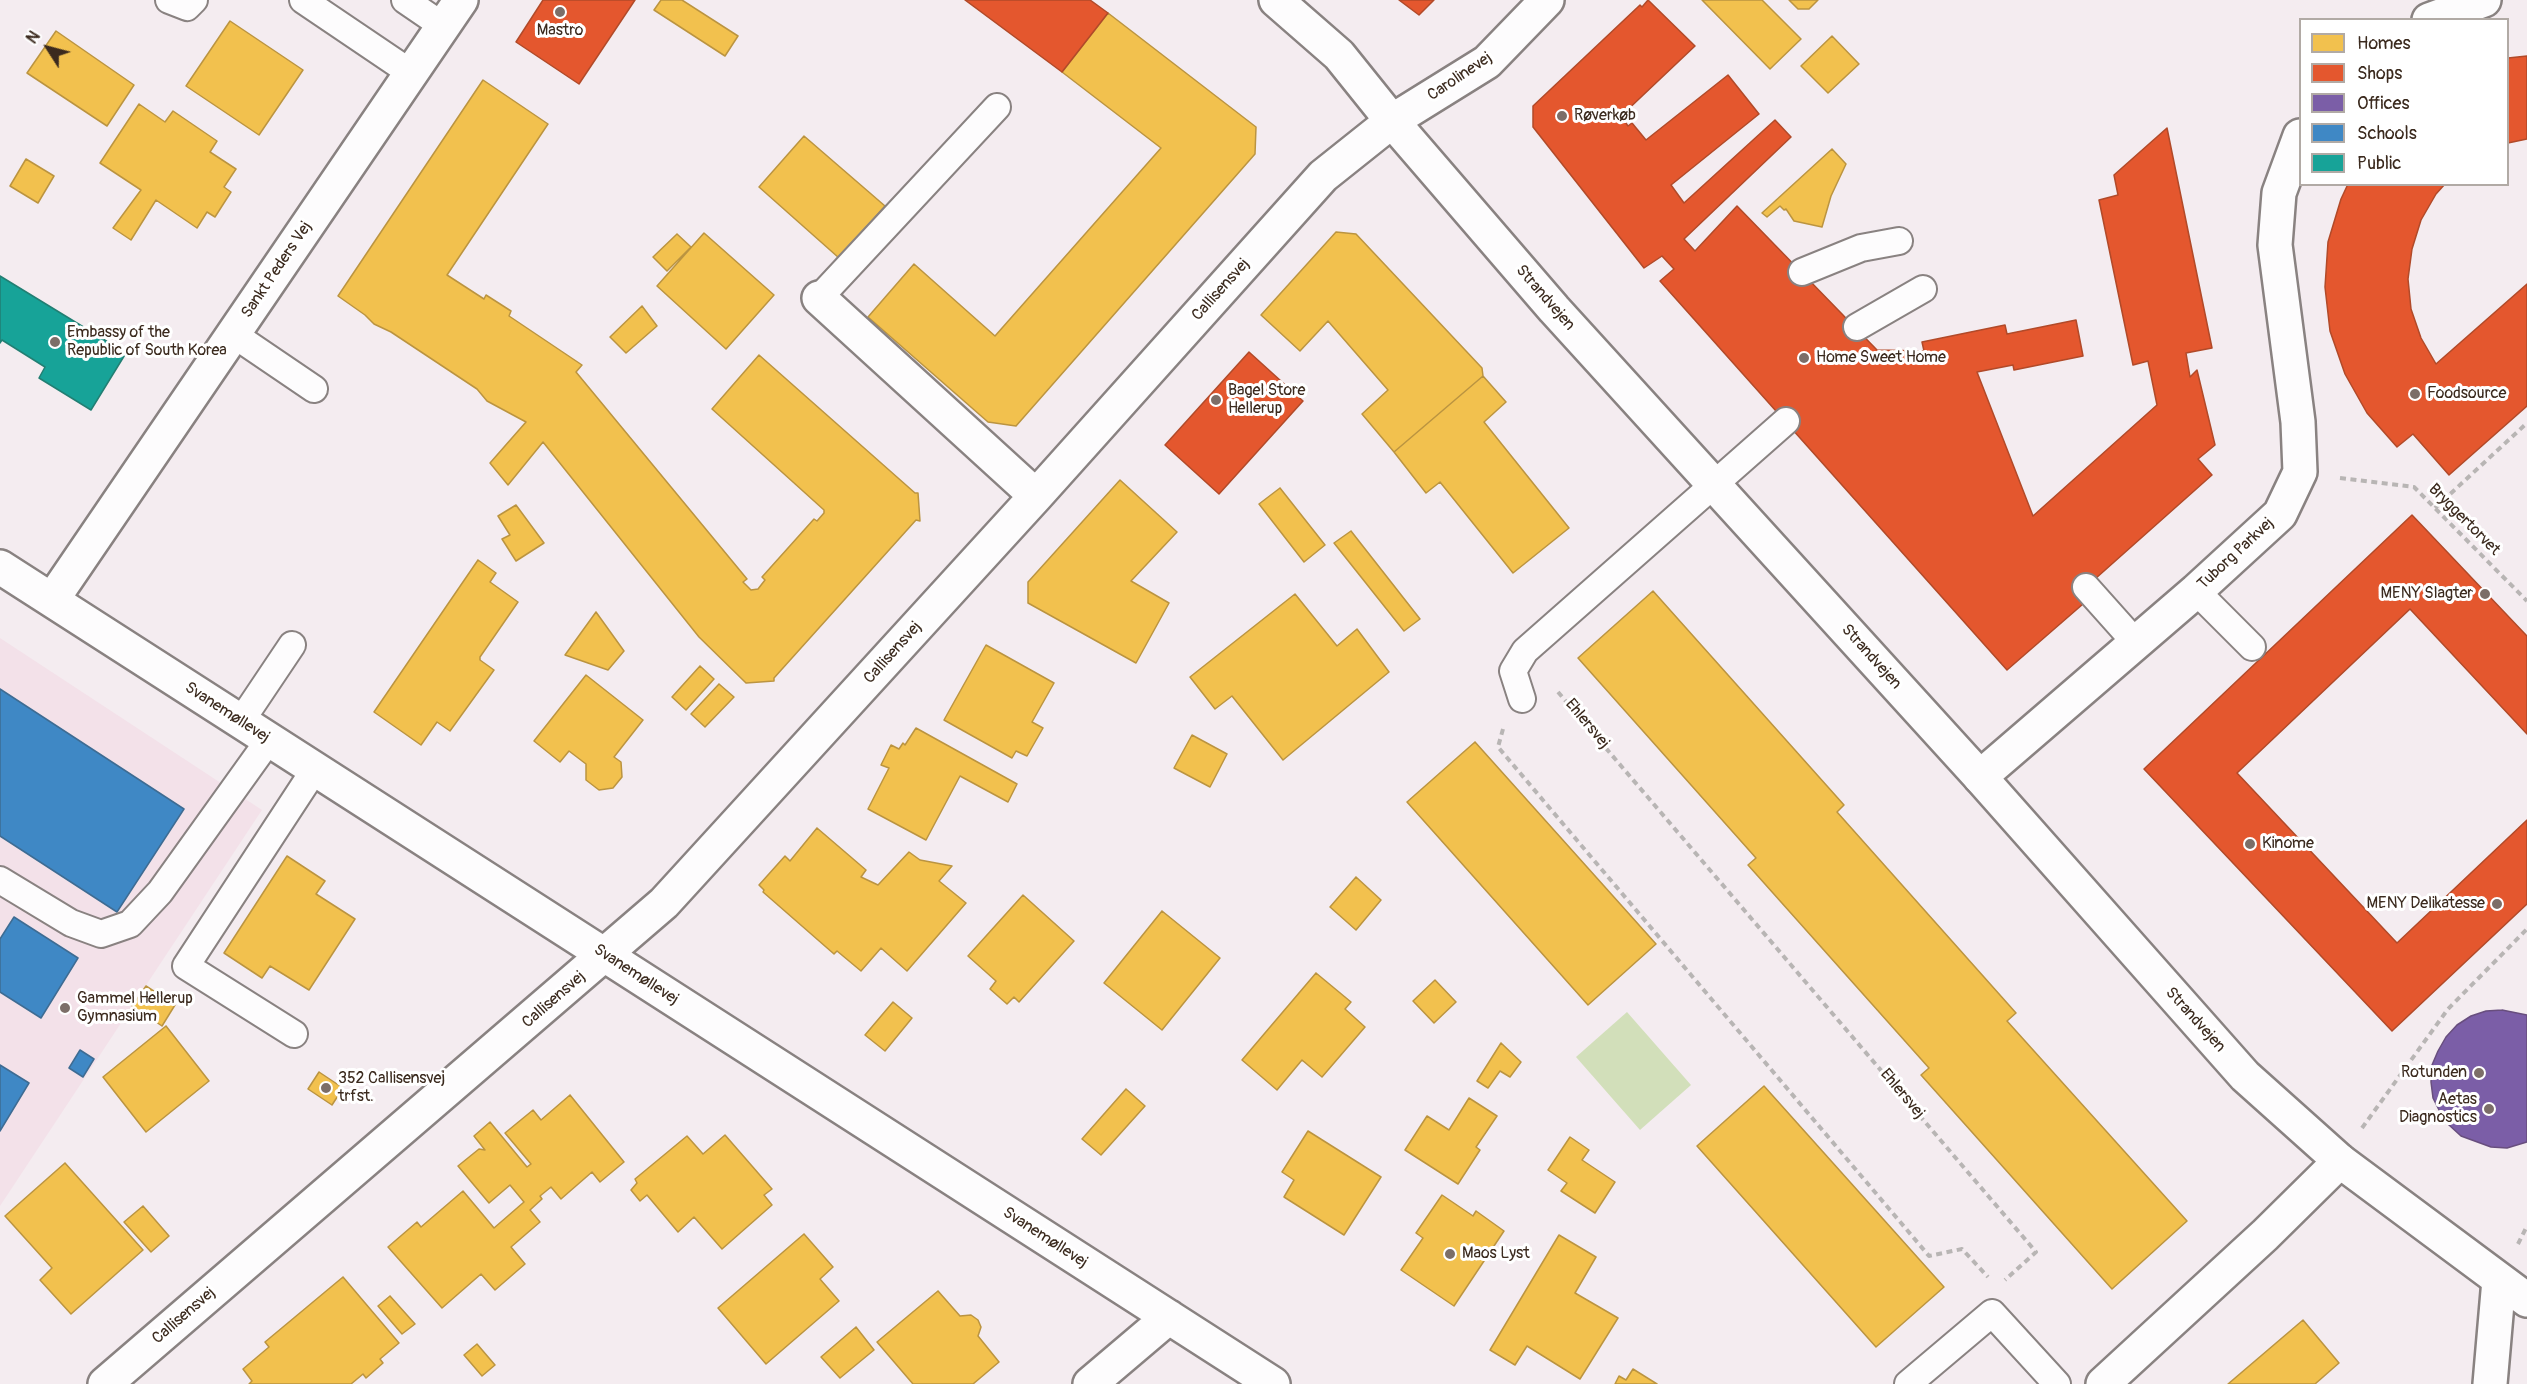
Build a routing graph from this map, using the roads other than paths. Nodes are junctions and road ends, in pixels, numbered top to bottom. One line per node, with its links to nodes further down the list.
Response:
1 (169, 0): 2 (lane)
2 (194, 0)
3 (303, 0): 10 (lane)
4 (405, 0): 8 (lane)
5 (1276, 0): 12 (street, Strandvejen)
6 (1547, 0): 12 (street, Carolinevej)
7 (2484, 0): 9 (street)
8 (452, 13): 10 (street, Sankt Peders Vej)
9 (2434, 18)
10 (411, 73): 19 (street, Sankt Peders Vej)
11 (997, 107): 17 (lane)
12 (1392, 121): 22 (street, Strandvejen); 23 (street, Callisensvej)
13 (2299, 141): 26 (street, Tuborg Parkvej)
14 (1899, 241): 15 (lane)
15 (1802, 272)
16 (1923, 289): 18 (lane)
17 (819, 298): 23 (street)
18 (1857, 327)
19 (233, 334): 20 (lane); 27 (street, Sankt Peders Vej)
20 (314, 389)
21 (1786, 421): 22 (lane)
22 (1714, 485): 31 (lane); 35 (street, Strandvejen)
23 (1036, 496): 37 (street, Callisensvej)
24 (0, 567): 27 (street, Svanemøllevej)
25 (2086, 587): 28 (lane)
26 (2196, 591): 28 (street, Tuborg Parkvej); 30 (lane)
27 (52, 600): 32 (street, Svanemøllevej)
28 (2136, 643): 35 (street, Tuborg Parkvej)
29 (292, 645): 32 (lane)
30 (2252, 647)
31 (1522, 699)
32 (241, 722): 33 (street, Svanemøllevej)
33 (269, 740): 34 (street, Svanemøllevej); 36 (lane)
34 (315, 769): 37 (street, Svanemøllevej); 38 (lane)
35 (1980, 777): 39 (street, Strandvejen)
36 (0, 880)
37 (606, 956): 42 (street, Svanemøllevej); 43 (street, Callisensvej)
38 (294, 1034)
39 (2340, 1161): 40 (street, Strandvejen); 48 (street)
40 (2513, 1283): 41 (street, Strandvejen); 49 (street)
41 (2527, 1300)
42 (1169, 1317): 44 (street); 45 (street, Svanemøllevej)
43 (105, 1384)
44 (1090, 1384)
45 (1273, 1384)
46 (1908, 1384): 47 (lane)
47 (2057, 1384)
48 (2103, 1384)
49 (2490, 1384)

